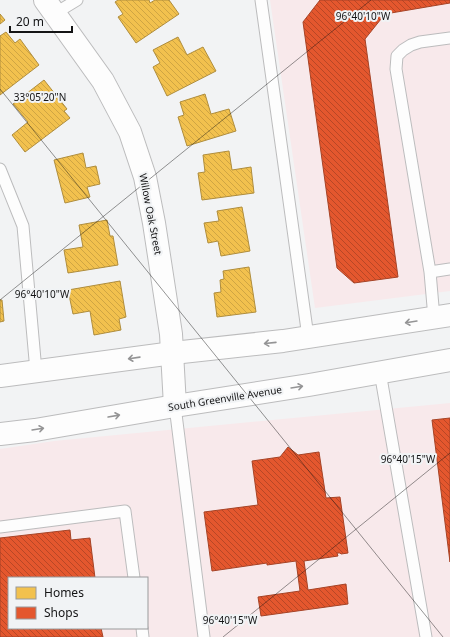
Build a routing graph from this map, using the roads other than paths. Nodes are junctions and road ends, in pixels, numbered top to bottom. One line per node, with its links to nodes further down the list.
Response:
1 (77, 0): 3 (lane)
2 (260, 0): 9 (lane)
3 (50, 7): 10 (main road, Willow Oak Street)
4 (450, 38): 7 (lane)
5 (0, 169): 12 (lane)
6 (450, 269): 7 (lane)
7 (430, 272): 8 (lane)
8 (442, 317): 9 (main road, one-way to 9)
9 (308, 337): 10 (main road, one-way to 10)
10 (172, 353): 12 (main road, one-way to 12); 15 (main road, Willow Oak Street)
11 (450, 360): 13 (main road, South Greenville Avenue)
12 (36, 371): 14 (main road)
13 (380, 372): 15 (main road, South Greenville Avenue, one-way to 13); 20 (lane)
14 (0, 376)
15 (175, 406): 16 (main road, South Greenville Avenue, one-way to 15); 19 (lane)
16 (0, 434)
17 (0, 527): 18 (lane)
18 (134, 577)
19 (204, 637)
20 (426, 637)

